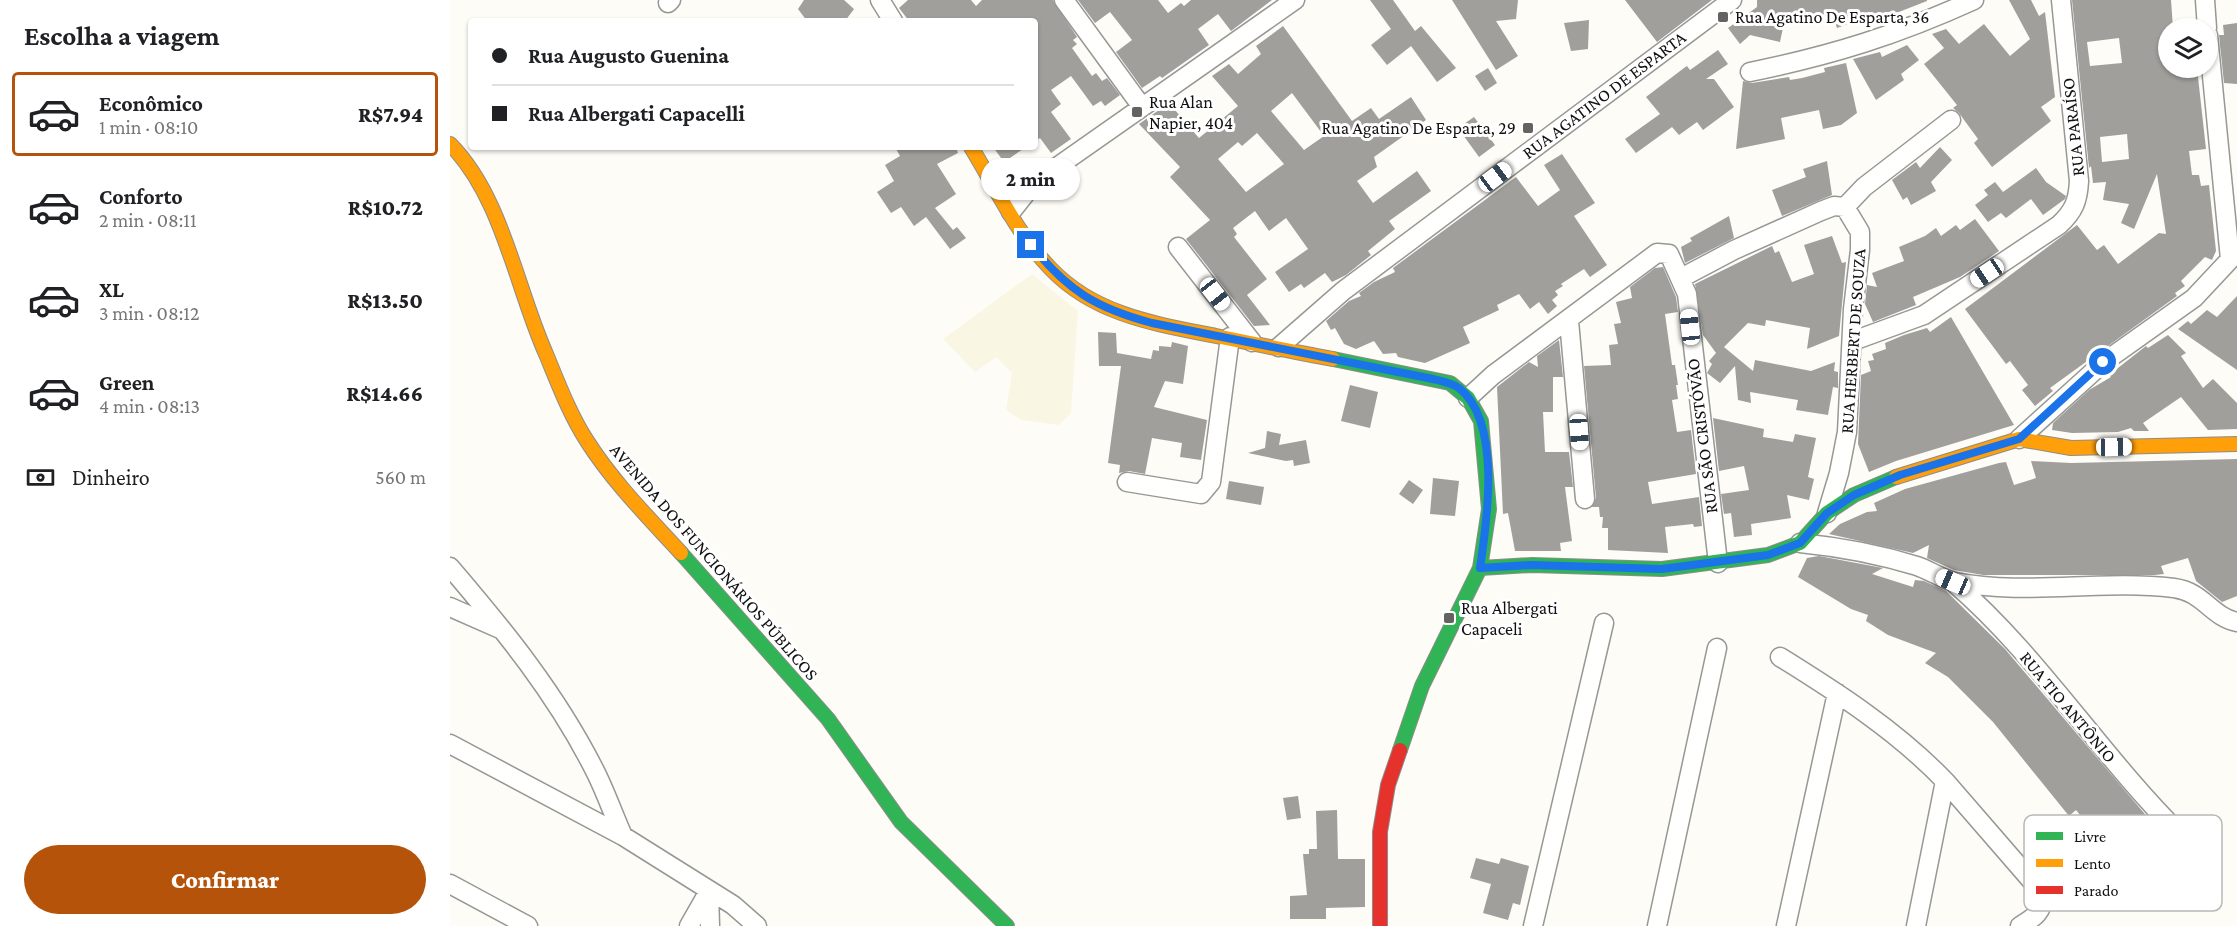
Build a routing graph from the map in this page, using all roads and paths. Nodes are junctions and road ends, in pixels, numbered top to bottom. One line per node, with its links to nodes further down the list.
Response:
1 (880, 0): 8 (street)
2 (1064, 0): 12 (street)
3 (1295, 0): 12 (street)
4 (1732, 0): 25 (street, RUA AGATINO DE ESPARTA)
5 (1974, 0): 10 (street)
6 (2061, 0): 23 (street, RUA PARAÍSO)
7 (2205, 0): 9 (street)
8 (891, 18)
9 (2206, 18)
10 (1750, 72)
11 (2213, 78): 19 (street)
12 (1142, 107): 17 (street)
13 (1951, 120): 16 (street)
14 (450, 144): 57 (street, AVENIDA DOS FUNCIONÁRIOS PÚBLICOS)
15 (973, 150): 17 (street)
16 (1845, 207): 20 (street); 23 (street, RUA HERBERT DE SOUZA)
17 (1011, 212): 22 (street)
18 (1178, 247): 24 (street)
19 (2233, 255): 27 (street)
20 (1681, 279): 21 (street, RUA SÃO CRISTÓVÃO); 33 (street, RUA SÃO CRISTÓVÃO)
21 (1569, 321): 26 (street); 30 (street)
22 (1230, 337): 24 (street); 29 (street)
23 (1853, 341): 31 (street, RUA HERBERT DE SOUZA)
24 (1252, 342): 25 (street)
25 (1279, 347): 26 (street)
26 (1468, 398): 35 (street)
27 (2019, 439): 28 (street); 31 (street)
28 (2237, 444)
29 (1127, 482)
30 (1585, 499)
31 (1827, 513): 32 (street)
32 (1800, 543): 33 (street); 36 (street)
33 (1718, 563): 35 (street)
34 (450, 567): 40 (street)
35 (1480, 568): 52 (street)
36 (1953, 582): 38 (street); 46 (street, RUA TIO ANTÔNIO)
37 (450, 607): 40 (street)
38 (2237, 622)
39 (1604, 623): 58 (street)
40 (506, 632): 47 (street)
41 (1717, 648): 59 (street)
42 (1780, 657): 43 (street)
43 (1837, 693): 45 (street); 60 (street)
44 (450, 744): 47 (street)
45 (1946, 781): 48 (street); 61 (street)
46 (2160, 815)
47 (623, 836): 50 (street)
48 (2024, 872)
49 (450, 884): 53 (street)
50 (709, 891): 54 (street); 55 (street); 56 (street)
51 (2040, 911): 62 (street)
52 (1385, 925)
53 (528, 926)
54 (689, 926)
55 (710, 926)
56 (756, 926)
57 (1006, 926)
58 (1533, 926)
59 (1657, 926)
60 (1786, 926)
61 (1916, 926)
62 (2020, 926)

